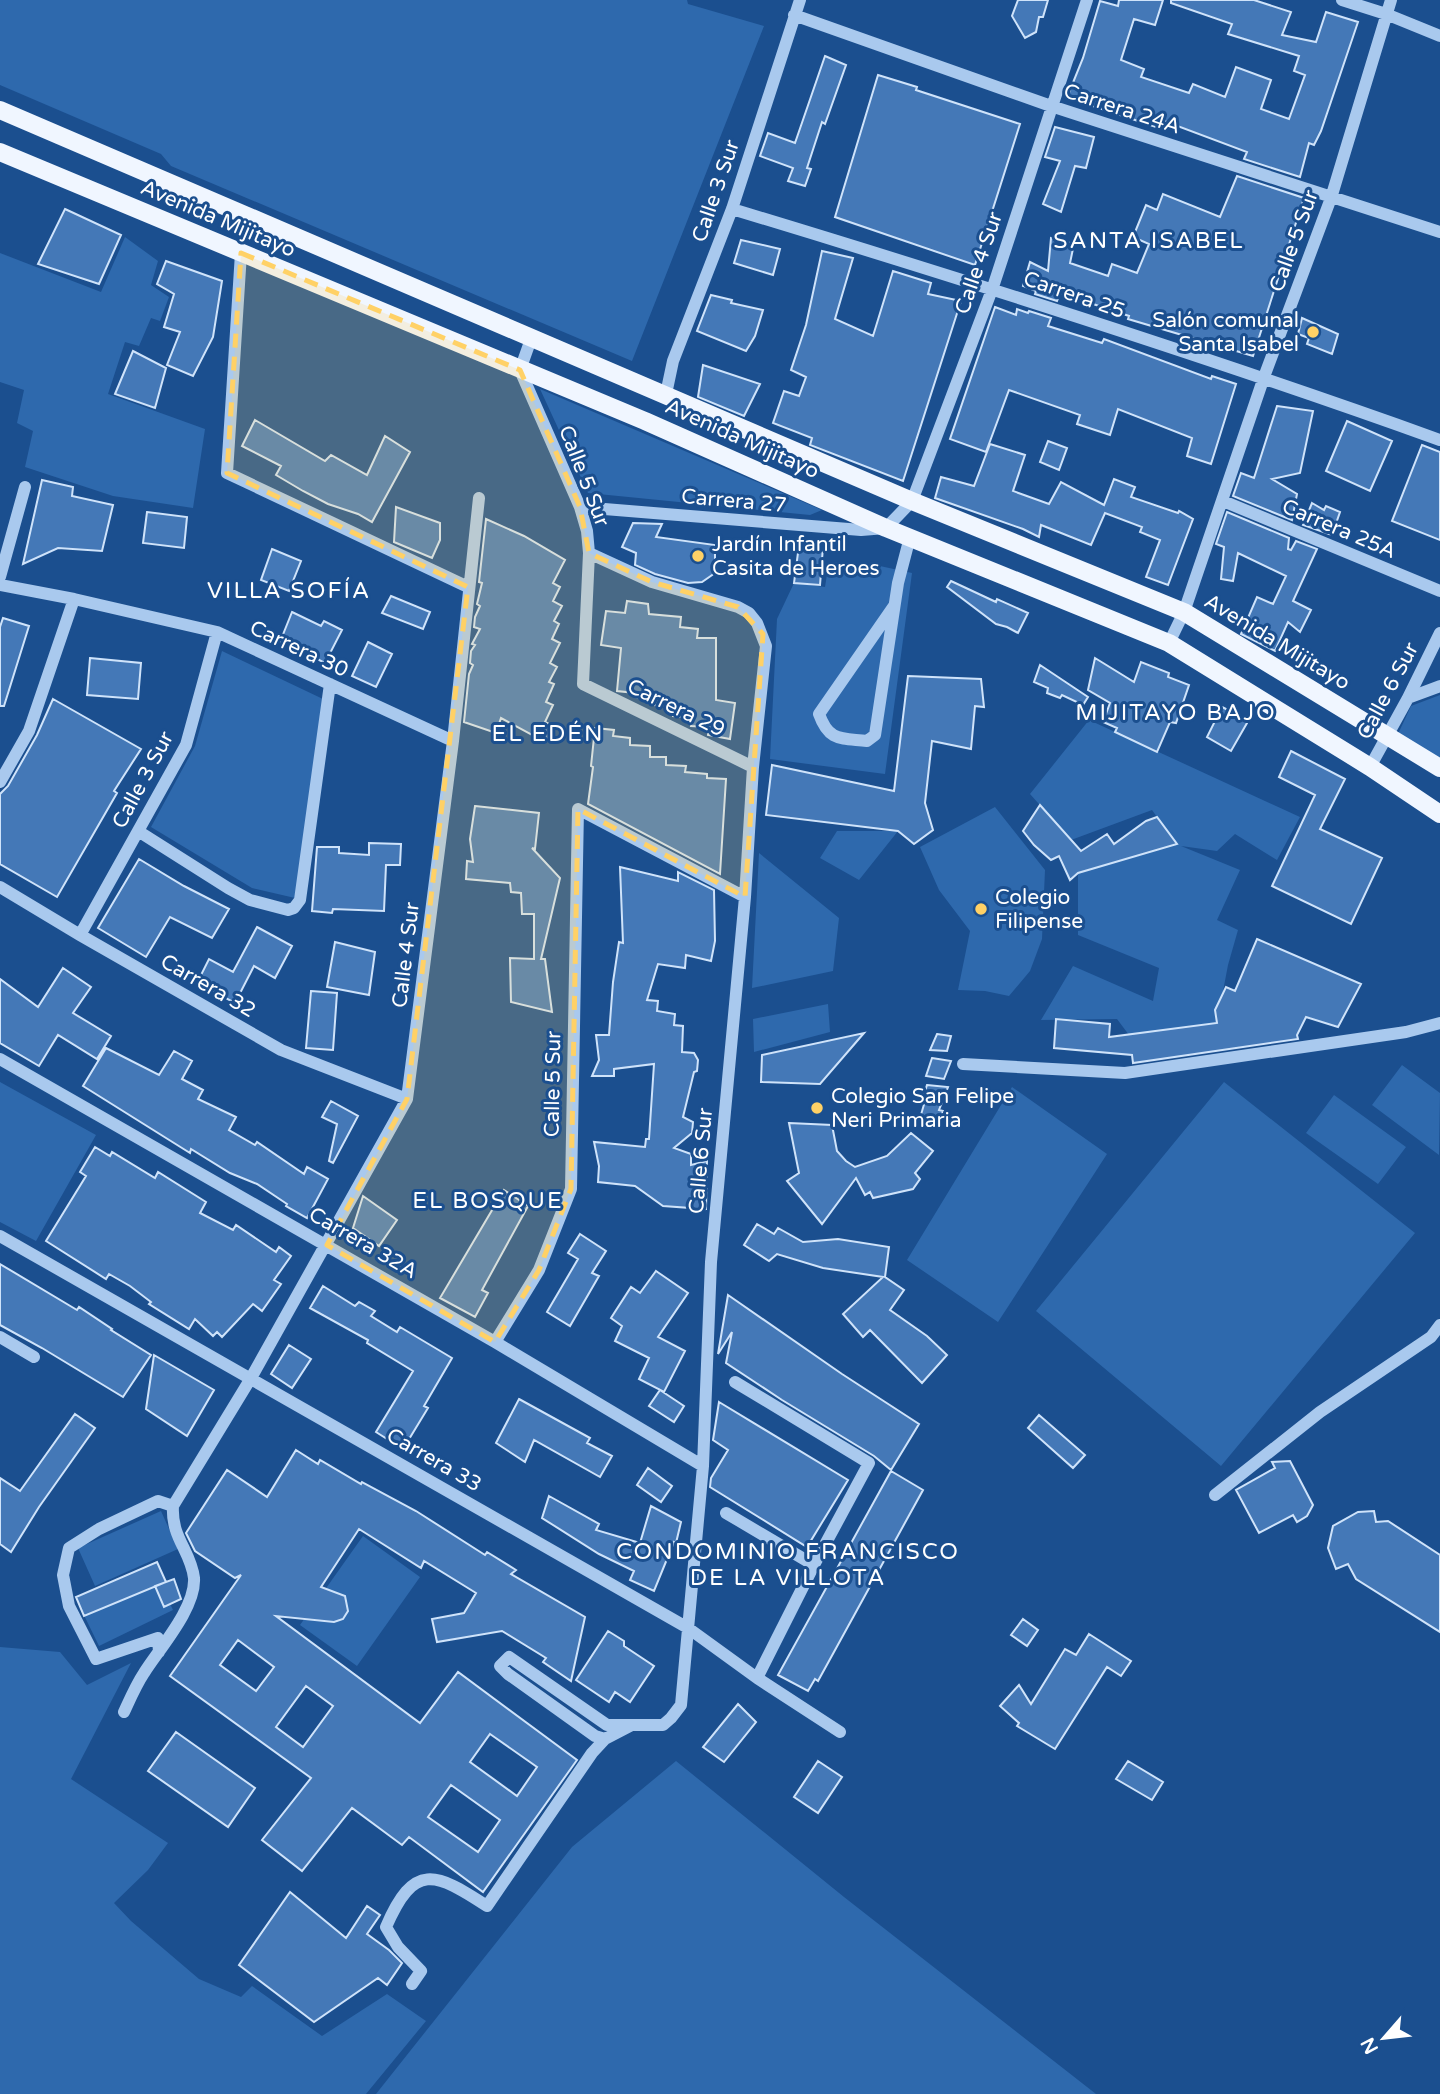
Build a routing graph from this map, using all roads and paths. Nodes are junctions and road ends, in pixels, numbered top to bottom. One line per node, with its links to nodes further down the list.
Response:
1 (800, 0): 6 (street, Calle 3 Sur)
2 (1087, 0): 8 (street, Calle 4 Sur)
3 (1342, 0): 5 (street)
4 (1391, 0): 5 (street, Calle 5 Sur)
5 (1386, 14): 7 (street); 11 (street, Calle 5 Sur)
6 (794, 15): 8 (street, Carrera 24A); 12 (street, Calle 3 Sur)
7 (1440, 36)
8 (1051, 106): 11 (street, Carrera 24A); 15 (street, Calle 4 Sur)
9 (0, 110): 16 (main road, Avenida Mijitayo)
10 (0, 152): 14 (main road, Avenida Mijitayo)
11 (1331, 198): 13 (street, Carrera 24A); 18 (street, Calle 5 Sur)
12 (733, 209): 15 (street, Carrera 25); 19 (street, Calle 3 Sur)
13 (1440, 232)
14 (241, 253): 17 (main road, Avenida Mijitayo); 31 (street)
15 (993, 287): 18 (street, Carrera 25); 23 (street, Calle 4 Sur)
16 (531, 339): 17 (street); 19 (main road, Avenida Mijitayo)
17 (520, 370): 25 (street, Calle 5 Sur); 26 (main road, Avenida Mijitayo)
18 (1264, 377): 20 (street, Carrera 25); 24 (street, Calle 5 Sur)
19 (666, 394): 23 (main road, Avenida Mijitayo)
20 (1440, 440)
21 (25, 487): 29 (street)
22 (479, 498): 31 (street, Calle 4 Sur)
23 (912, 501): 26 (street, Calle 4 Sur); 35 (main road, Avenida Mijitayo)
24 (1223, 501): 32 (street, Carrera 25A); 35 (street, Calle 5 Sur)
25 (580, 507): 26 (street, Carrera 27); 28 (street, Calle 5 Sur)
26 (886, 528): 27 (main road, Avenida Mijitayo)
27 (910, 537): 34 (street); 38 (main road, Avenida Mijitayo)
28 (589, 553): 40 (street, Calle 5 Sur); 45 (street, Calle 6 Sur)
29 (0, 577)
30 (0, 585): 33 (street, Carrera 30)
31 (468, 587): 44 (street, Calle 4 Sur)
32 (1440, 591)
33 (74, 599): 36 (street, Carrera 30); 48 (street)
34 (894, 606): 34 (street)
35 (1184, 612): 38 (street, Calle 5 Sur); 43 (main road, Avenida Mijitayo)
36 (217, 632): 39 (street, Carrera 30); 50 (street, Calle 3 Sur)
37 (1440, 633): 42 (street, Calle 6 Sur)
38 (1169, 643): 46 (main road, Avenida Mijitayo)
39 (330, 684): 44 (street, Carrera 30); 50 (street)
40 (583, 684): 45 (street, Carrera 29)
41 (1440, 687): 42 (street)
42 (1408, 698): 43 (street, Calle 6 Sur)
43 (1387, 735): 46 (street, Calle 6 Sur); 47 (main road, Avenida Mijitayo)
44 (453, 741): 57 (street, Calle 4 Sur)
45 (753, 767): 52 (street, Calle 6 Sur)
46 (1370, 767): 49 (main road, Avenida Mijitayo)
47 (1440, 768)
48 (0, 782)
49 (1440, 814)
50 (138, 831): 53 (street, Calle 3 Sur)
51 (0, 887): 53 (street, Carrera 32)
52 (745, 897): 62 (street, Calle 5 Sur); 66 (street, Calle 6 Sur)
53 (80, 935): 57 (street, Carrera 32)
54 (1440, 1023): 56 (street)
55 (0, 1060): 59 (street, Carrera 32A)
56 (963, 1064)
57 (407, 1099): 59 (street, Calle 4 Sur)
58 (0, 1236): 64 (street, Carrera 33)
59 (327, 1245): 62 (street, Carrera 32A); 64 (street, Calle 4 Sur)
60 (1440, 1325): 67 (street)
61 (0, 1338): 63 (street)
62 (495, 1342): 66 (street, Carrera 32A)
63 (34, 1357)
64 (251, 1378): 68 (street, Calle 4 Sur); 71 (street, Carrera 33)
65 (735, 1382): 70 (street)
66 (704, 1466): 71 (street, Calle 6 Sur)
67 (1215, 1495)
68 (173, 1506): 72 (street); 72 (street)
69 (726, 1513): 70 (street)
70 (814, 1565): 73 (street)
71 (688, 1628): 73 (street, Carrera 33); 75 (street, Calle 6 Sur)
72 (159, 1653): 74 (street)
73 (757, 1678): 76 (street, Carrera 33)
74 (124, 1712)
75 (630, 1726): 77 (street); 77 (street)
76 (839, 1732)
77 (606, 1740): 78 (street)
78 (412, 1984)

